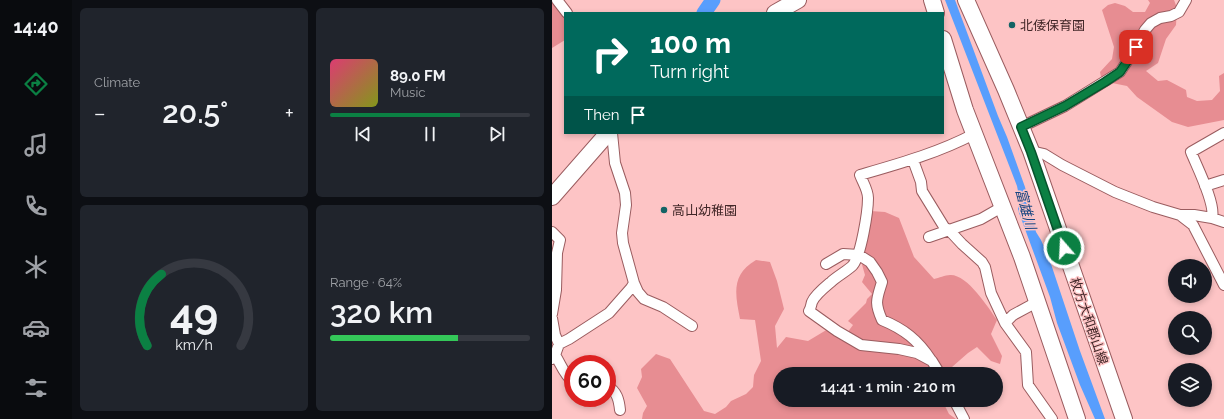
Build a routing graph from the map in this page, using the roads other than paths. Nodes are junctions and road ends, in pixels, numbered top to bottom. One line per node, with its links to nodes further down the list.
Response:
1 (557, 0): 6 (street)
2 (798, 0): 7 (main road)
3 (932, 0): 8 (main road)
4 (966, 0): 10 (main road, 枚方大和郡山線)
5 (1186, 0): 10 (street)
6 (566, 12)
7 (777, 12)
8 (936, 12)
9 (944, 42): 14 (main road)
10 (1021, 127): 15 (main road, 枚方大和郡山線)
11 (1224, 133): 18 (street)
12 (607, 134): 19 (main road)
13 (612, 134): 29 (street)
14 (974, 134): 16 (street); 20 (main road)
15 (1031, 152): 21 (street); 47 (main road, 枚方大和郡山線)
16 (913, 160): 24 (street); 27 (street)
17 (1224, 180): 18 (street)
18 (1206, 186): 22 (street)
19 (552, 197)
20 (1002, 207): 24 (street); 31 (main road)
21 (1180, 215): 22 (street); 30 (street)
22 (1212, 218): 23 (street)
23 (1224, 222)
24 (947, 230): 26 (street); 34 (street)
25 (552, 232): 32 (street)
26 (929, 237)
27 (859, 255): 28 (street); 38 (street); 38 (street)
28 (826, 264)
29 (634, 282): 35 (street); 36 (street)
30 (1224, 285)
31 (1037, 302): 34 (street); 46 (main road)
32 (552, 314)
33 (552, 318): 36 (street)
34 (1005, 322): 45 (street)
35 (692, 326)
36 (559, 344): 37 (street)
37 (554, 357): 40 (street)
38 (932, 361): 39 (street)
39 (936, 367)
40 (564, 373)
41 (616, 395): 43 (street)
42 (958, 407): 44 (street)
43 (620, 410)
44 (964, 419)
45 (1052, 419)
46 (1077, 419)
47 (1124, 419)

